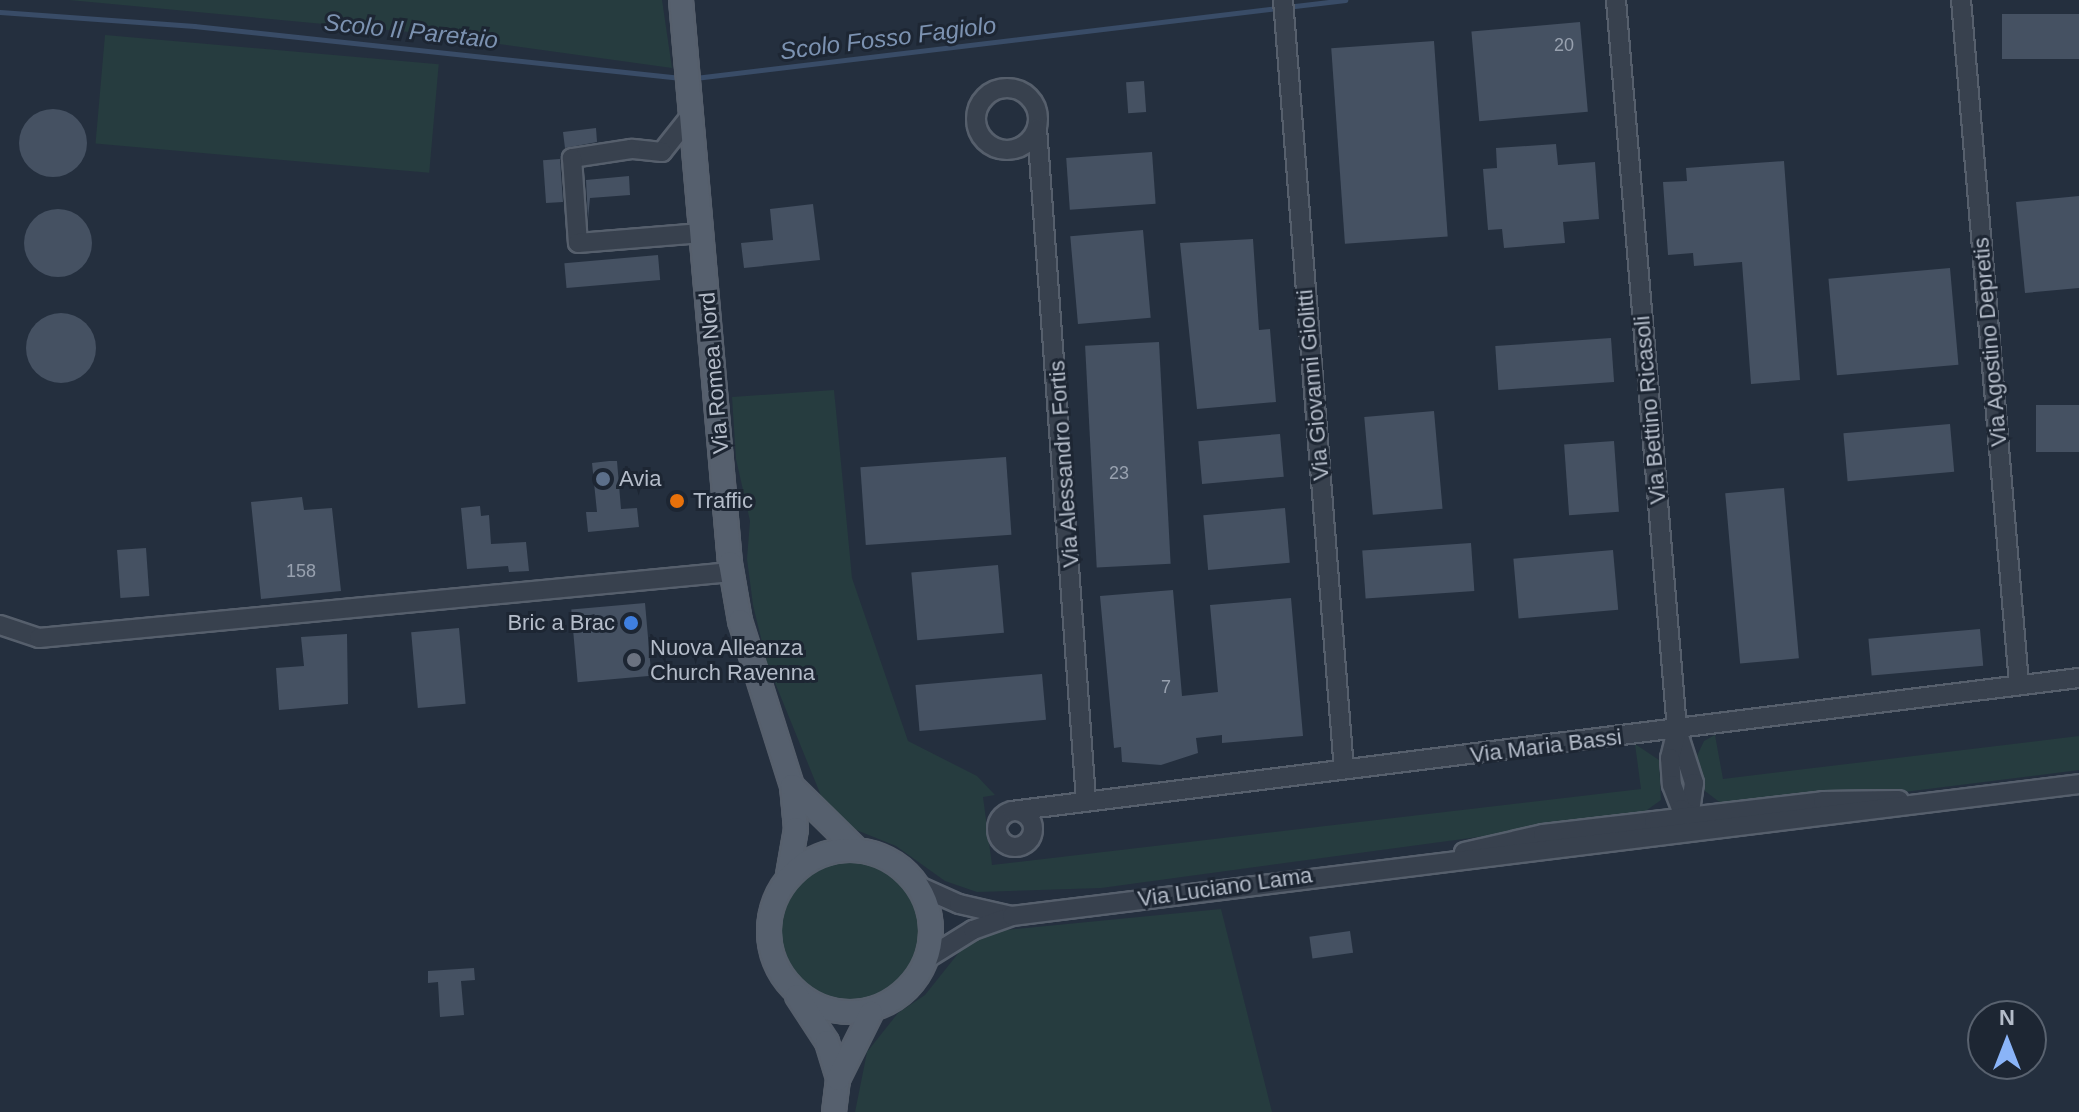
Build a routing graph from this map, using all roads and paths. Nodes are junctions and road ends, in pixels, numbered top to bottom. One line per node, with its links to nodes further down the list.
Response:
1 (681, 0): 5 (main road, Via Romea Nord)
2 (1283, 0): 13 (street, Via Giovanni Giolitti)
3 (1961, 0): 11 (street, Via Agostino Depretis)
4 (1616, 2): 12 (street, Via Bettino Ricasoli)
5 (692, 105): 7 (main road, Via Romea Nord); 7 (street)
6 (1037, 128): 18 (street, Via Alessandro Fortis)
7 (702, 233): 8 (main road, Via Romea Nord)
8 (731, 572): 9 (street); 17 (main road, Via Romea Nord)
9 (0, 625)
10 (2079, 678): 11 (street, Via Maria Bassi)
11 (2019, 683): 12 (street, Via Maria Bassi)
12 (1677, 730): 13 (street, Via Maria Bassi); 14 (street, Via Bettino Ricasoli); 16 (street)
13 (1344, 770): 18 (street, Via Maria Bassi)
14 (1694, 783): 21 (street); 22 (street, Via Bettino Ricasoli)
15 (2079, 784): 19 (street, Via Luciano Lama)
16 (1672, 785): 22 (street); 24 (street)
17 (792, 786): 25 (main road, Via Romea Nord); 28 (main road, Via Romea Nord)
18 (1086, 800): 20 (street, Via Maria Bassi)
19 (1942, 801): 21 (street, Via Luciano Lama); 23 (street, Via Luciano Lama)
20 (1012, 811)
21 (1721, 813): 22 (street, Via Luciano Lama)
22 (1691, 816): 23 (street, Via Luciano Lama); 24 (street, Via Luciano Lama); 26 (street, Via Luciano Lama)
23 (1831, 817): 26 (street, Via Luciano Lama)
24 (1654, 821): 27 (street, Via Luciano Lama)
25 (856, 849): 28 (main road); 29 (main road)
26 (1552, 851): 27 (street, Via Luciano Lama)
27 (1439, 860): 30 (street, Via Luciano Lama)
28 (788, 875): 32 (main road)
29 (923, 888): 30 (street, Via Luciano Lama); 31 (main road)
30 (1012, 916): 31 (street, Via Luciano Lama)
31 (928, 958): 33 (main road)
32 (797, 995): 33 (main road); 34 (main road)
33 (871, 1013): 34 (main road)
34 (838, 1079): 35 (main road)
35 (834, 1112)

